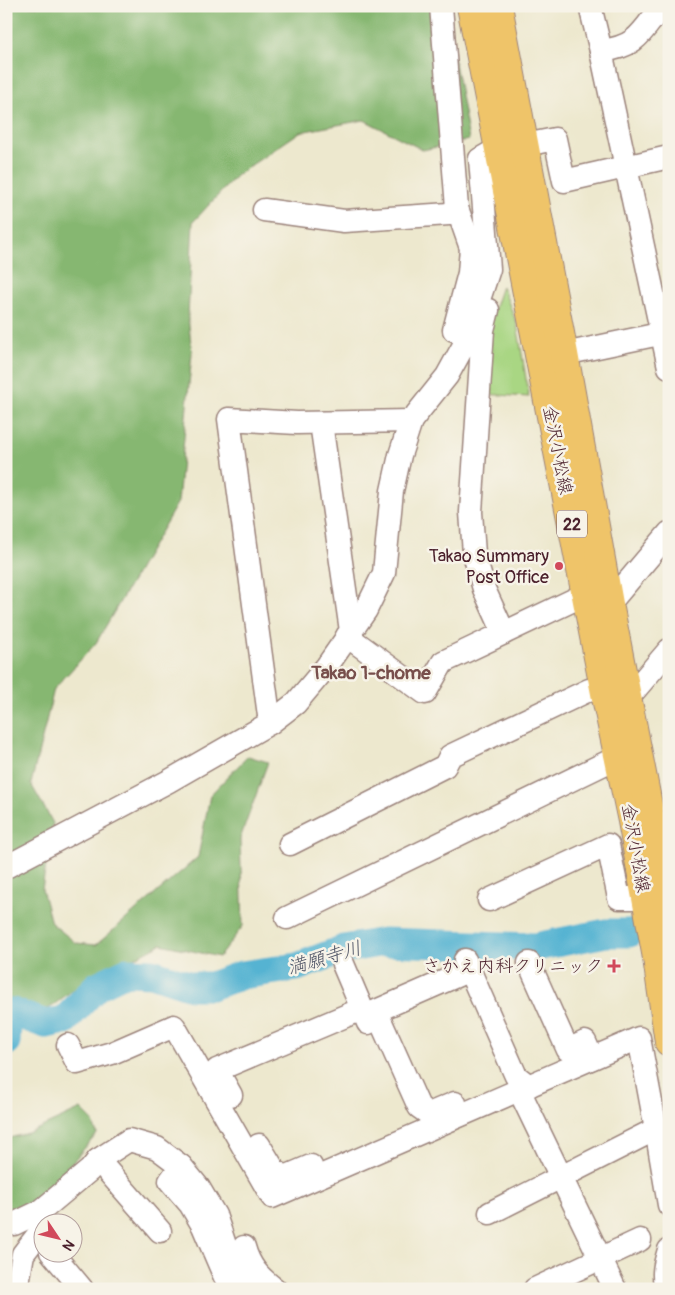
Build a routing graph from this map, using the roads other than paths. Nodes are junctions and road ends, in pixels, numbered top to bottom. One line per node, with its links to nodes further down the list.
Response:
1 (441, 6): 10 (street)
2 (471, 6): 7 (main road, 金沢小松線 / 22)
3 (498, 6): 7 (main road, 金沢小松線 / 22)
4 (590, 6): 6 (street)
5 (662, 6): 6 (street)
6 (601, 51): 9 (street)
7 (512, 146): 9 (street); 12 (street); 14 (main road, 金沢小松線 / 22); 20 (main road, 金沢小松線 / 22)
8 (669, 157): 9 (street)
9 (625, 167): 13 (street)
10 (457, 208): 11 (street); 16 (street)
11 (264, 210)
12 (489, 269): 16 (street); 21 (street)
13 (666, 333): 14 (street); 15 (street)
14 (564, 354): 20 (main road, 金沢小松線 / 22)
15 (669, 367)
16 (438, 387): 17 (street)
17 (411, 421): 18 (street); 22 (street)
18 (320, 422): 22 (street); 25 (street)
19 (669, 533): 20 (street)
20 (597, 599): 21 (street); 24 (main road, 金沢小松線 / 22)
21 (504, 633): 22 (street)
22 (349, 634): 25 (street)
23 (669, 650): 24 (street)
24 (616, 696): 26 (main road, 金沢小松線 / 22); 27 (street); 30 (main road, 金沢小松線 / 22)
25 (270, 723): 28 (street)
26 (618, 757): 30 (main road, 金沢小松線 / 22); 31 (street)
27 (290, 844)
28 (6, 867)
29 (489, 900): 30 (street)
30 (661, 906): 35 (main road, 金沢小松線 / 22)
31 (287, 918)
32 (529, 962): 38 (street)
33 (343, 964): 34 (street)
34 (362, 1009): 40 (street); 40 (street)
35 (668, 1034): 36 (street)
36 (639, 1038): 38 (street); 41 (street)
37 (68, 1045): 40 (street)
38 (592, 1058): 39 (street)
39 (521, 1084): 39 (street); 40 (street); 45 (street)
40 (416, 1127)
41 (656, 1129): 45 (street); 46 (street)
42 (98, 1160): 43 (street); 44 (street); 50 (street)
43 (181, 1166): 59 (street); 60 (street)
44 (82, 1177): 47 (street); 49 (street)
45 (562, 1177): 48 (street); 55 (street)
46 (669, 1205)
47 (60, 1212)
48 (490, 1214)
49 (6, 1224)
50 (160, 1231)
51 (640, 1240): 55 (street)
52 (32, 1244): 57 (street)
53 (244, 1247): 61 (street)
54 (669, 1250): 64 (street)
55 (600, 1258): 62 (street); 63 (street)
56 (59, 1262): 58 (street)
57 (17, 1289)
58 (82, 1289)
59 (230, 1289)
60 (252, 1289)
61 (275, 1289)
62 (535, 1289)
63 (615, 1289)
64 (667, 1289)

